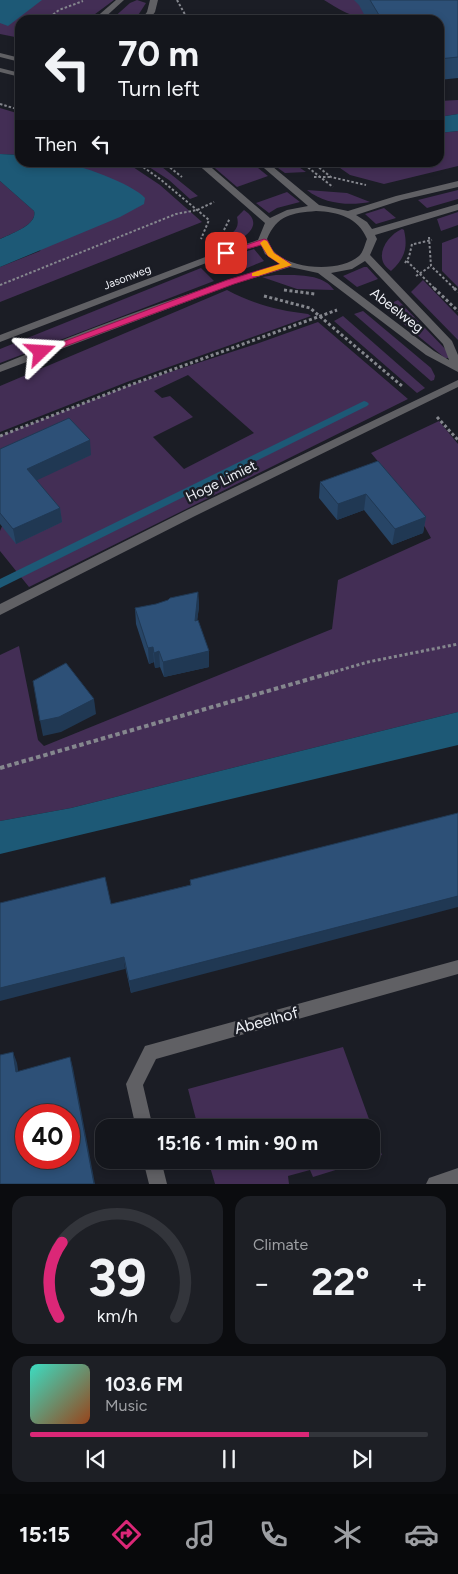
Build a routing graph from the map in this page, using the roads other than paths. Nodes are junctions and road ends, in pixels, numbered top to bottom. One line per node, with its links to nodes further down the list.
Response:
1 (120, 0): 3 (street)
2 (154, 0): 4 (street)
3 (103, 15)
4 (149, 15)
5 (0, 55): 6 (street)
6 (15, 59)
7 (0, 70): 8 (street)
8 (15, 73)
9 (205, 167): 15 (street)
10 (267, 167): 13 (street)
11 (458, 184): 14 (street)
12 (458, 207): 16 (street)
13 (316, 208): 14 (street); 15 (street)
14 (348, 214): 16 (street)
15 (270, 223): 17 (street)
16 (370, 233): 18 (street)
17 (264, 241): 19 (street); 21 (street, Jasonweg)
18 (366, 256): 20 (street); 22 (street, Abeelweg)
19 (287, 265): 20 (street); 23 (street)
20 (322, 270): 22 (street, Abeelweg)
21 (0, 340)
22 (458, 368)
23 (0, 369)
24 (458, 383): 25 (street, Hoge Limiet)
25 (0, 610)
26 (458, 967): 27 (street, Abeelhof)
27 (143, 1119)
28 (154, 1169): 30 (street)
29 (458, 1177): 31 (street)
30 (158, 1184)
31 (435, 1184)

